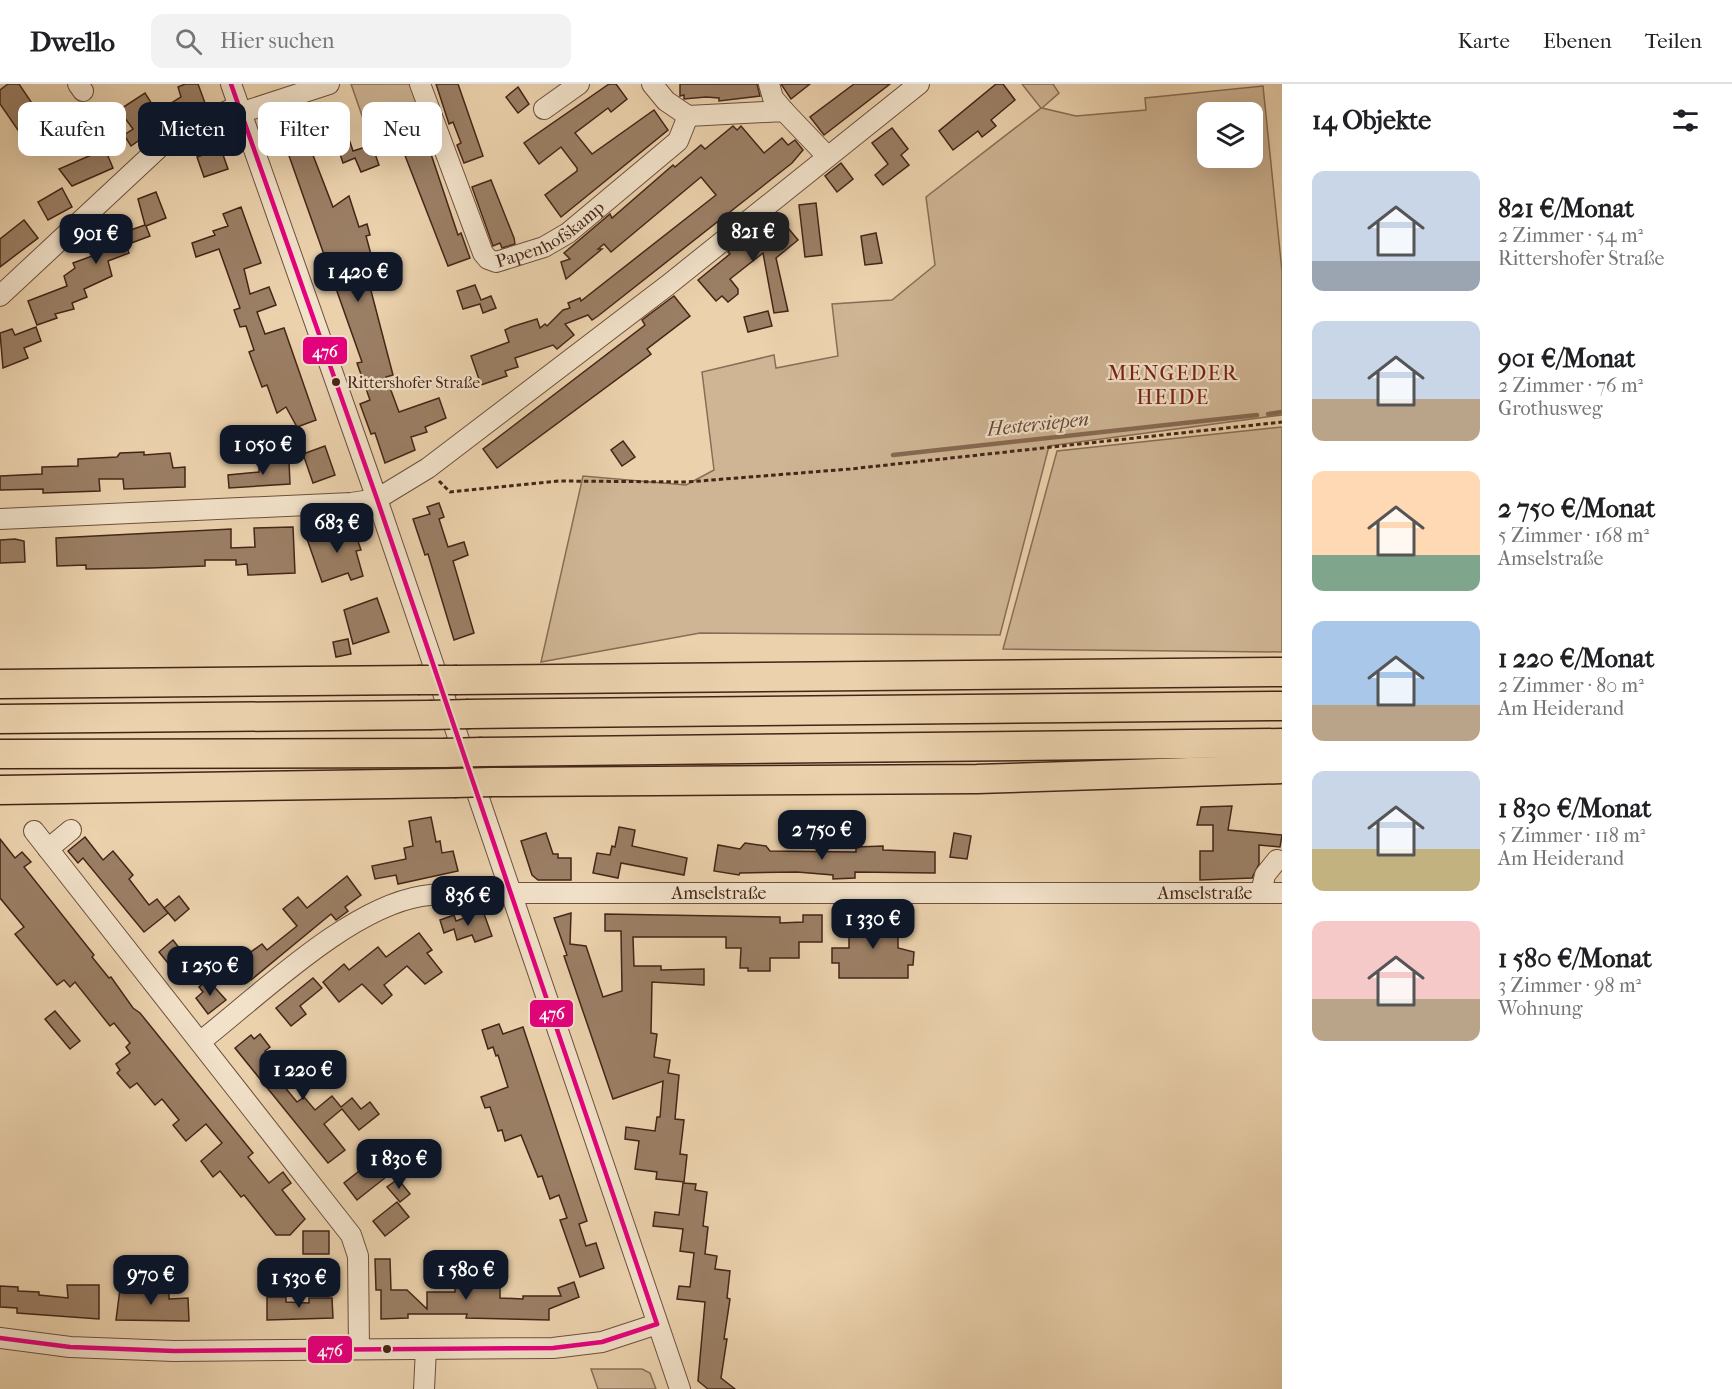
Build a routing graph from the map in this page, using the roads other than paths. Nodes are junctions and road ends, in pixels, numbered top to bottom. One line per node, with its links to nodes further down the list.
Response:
1 (231, 84): 8 (street)
2 (329, 84): 9 (street)
3 (420, 84): 12 (street, Papenhofskamp)
4 (579, 84): 10 (street)
5 (652, 84): 12 (street)
6 (769, 84): 11 (street)
7 (919, 84): 15 (street)
8 (237, 102)
9 (246, 108)
10 (544, 109)
11 (784, 111): 12 (street); 15 (street)
12 (688, 116)
13 (246, 130): 17 (street)
14 (150, 156): 16 (street)
15 (827, 156): 17 (street)
16 (0, 296)
17 (377, 499): 18 (street); 32 (street)
18 (0, 519)
19 (1282, 672): 20 (highway, bridge)
20 (0, 684)
21 (1282, 706): 22 (highway, bridge)
22 (0, 719)
23 (1282, 743): 24 (highway, bridge)
24 (0, 754)
25 (1282, 769): 26 (highway, bridge)
26 (0, 790)
27 (71, 830): 29 (street)
28 (34, 831): 29 (street)
29 (48, 849): 34 (street)
30 (1277, 860): 33 (street)
31 (1282, 892): 33 (street, Amselstraße)
32 (509, 893): 33 (street, Amselstraße); 34 (street, Amselstraße); 35 (street)
33 (1261, 893)
34 (201, 1041): 37 (street)
35 (657, 1324): 38 (street); 40 (street)
36 (0, 1338): 37 (street)
37 (359, 1348): 38 (street)
38 (426, 1349): 39 (street)
39 (424, 1389)
40 (680, 1389)

